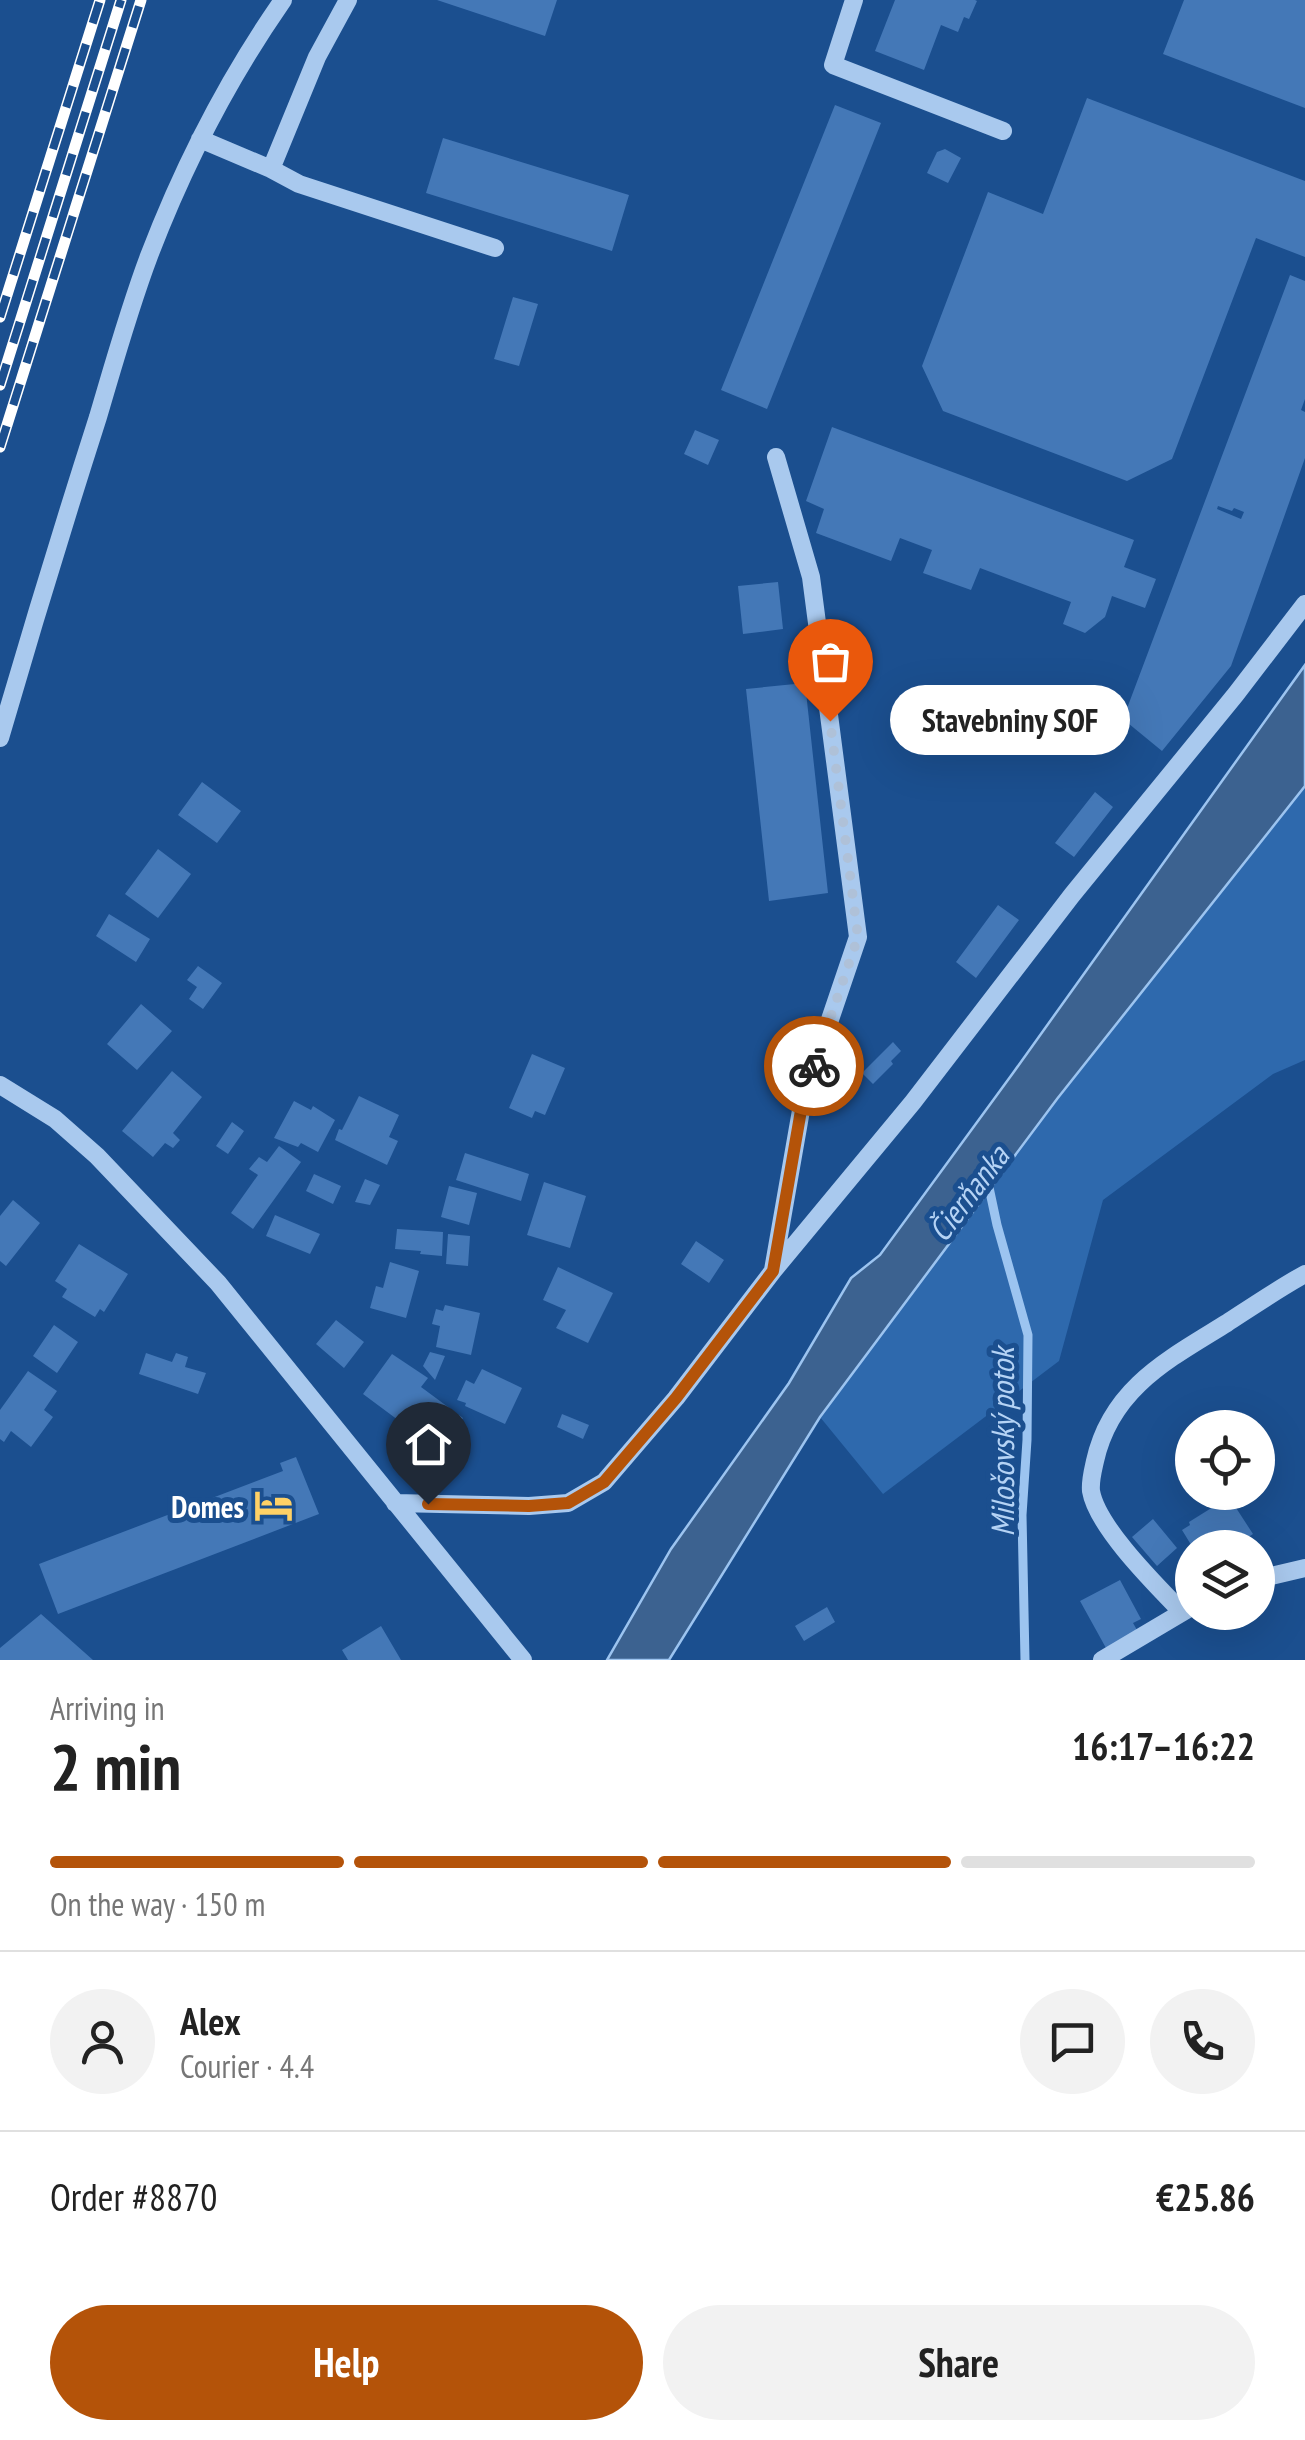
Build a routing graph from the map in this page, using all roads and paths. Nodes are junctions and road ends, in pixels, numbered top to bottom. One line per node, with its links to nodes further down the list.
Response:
1 (283, 0): 5 (street)
2 (348, 0): 6 (street)
3 (854, 0): 4 (street)
4 (1003, 131)
5 (200, 138): 6 (street); 10 (street)
6 (272, 170): 7 (street)
7 (495, 248)
8 (776, 457): 12 (street)
9 (1305, 604): 12 (street)
10 (0, 738)
11 (0, 1085): 14 (street)
12 (773, 1271): 14 (street)
13 (1305, 1274): 17 (street)
14 (395, 1503): 19 (street)
15 (1305, 1568): 16 (street)
16 (1275, 1576)
17 (1175, 1599)
18 (1175, 1617): 20 (street)
19 (518, 1653)
20 (1102, 1660)

